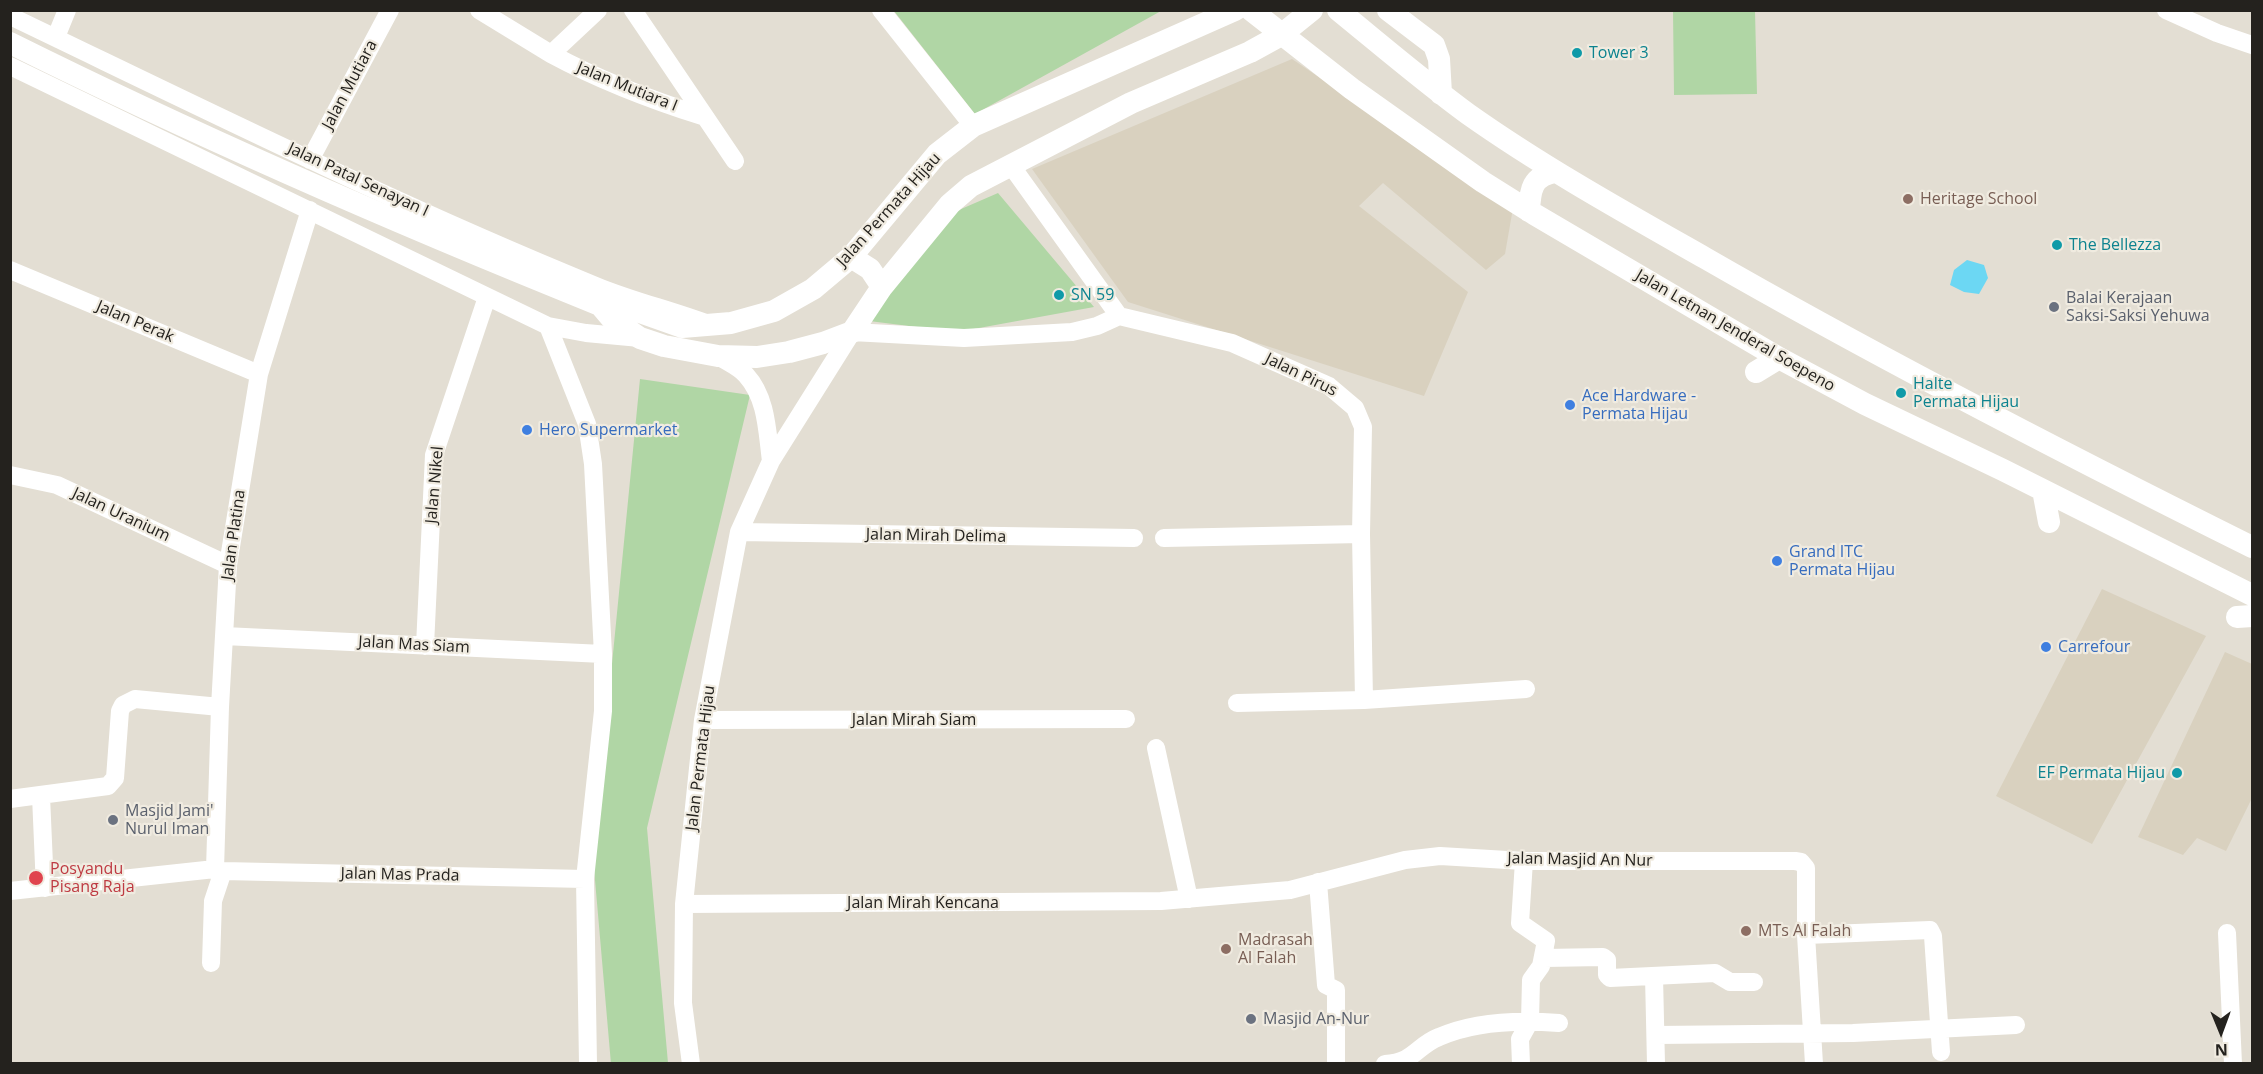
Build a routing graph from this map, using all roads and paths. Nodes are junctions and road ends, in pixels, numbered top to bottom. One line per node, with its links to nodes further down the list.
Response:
1 (67, 10): 15 (street)
2 (390, 10): 23 (street, Jalan Mutiara)
3 (479, 10): 18 (street, Jalan Mutiara I)
4 (598, 10): 18 (street, Jalan Mutiara I)
5 (633, 10): 21 (street, Jalan Mutiara I)
6 (881, 10): 22 (street)
7 (1235, 10): 22 (main road, Jalan Permata Hijau)
8 (1251, 10): 14 (main road, Jalan Letnan Jenderal Soepeno)
9 (1312, 10): 14 (main road, Jalan Permata Hijau)
10 (1338, 10): 20 (main road)
11 (1388, 10): 20 (main road)
12 (2166, 10): 17 (street)
13 (10, 16): 15 (street, Jalan Patal Senayan I)
14 (1281, 35): 25 (main road, Jalan Permata Hijau); 28 (main road, Jalan Letnan Jenderal Soepeno)
15 (56, 38): 23 (street, Jalan Patal Senayan I)
16 (10, 43): 33 (main road, Jalan Patal Senayan I)
17 (2253, 45)
18 (551, 54): 21 (street, Jalan Mutiara I)
19 (10, 66): 27 (street)
20 (1441, 94): 26 (main road)
21 (705, 117): 24 (street, Jalan Mutiara I)
22 (973, 126): 29 (main road, Jalan Permata Hijau)
23 (310, 159): 36 (street, Jalan Patal Senayan I)
24 (735, 161)
25 (1011, 164): 31 (main road, Jalan Permata Hijau); 34 (street)
26 (1555, 172): 28 (main road); 51 (main road)
27 (310, 210): 32 (street); 42 (street, Jalan Platina)
28 (1529, 210): 40 (main road, Jalan Letnan Jenderal Soepeno)
29 (850, 257): 31 (main road); 36 (main road, Jalan Permata Hijau)
30 (10, 270): 42 (street, Jalan Perak)
31 (882, 287): 37 (main road, Jalan Permata Hijau)
32 (487, 297): 35 (street); 55 (street, Jalan Nikel)
33 (591, 301): 36 (main road, Jalan Permata Hijau); 38 (main road)
34 (1119, 316): 37 (street); 48 (street, Jalan Pirus)
35 (548, 326): 38 (street); 56 (street)
36 (713, 326)
37 (852, 332): 39 (main road); 43 (street, Jalan Permata Hijau)
38 (640, 338): 39 (main road)
39 (718, 356): 43 (street)
40 (1779, 358): 41 (main road); 45 (main road, Jalan Letnan Jenderal Soepeno)
41 (1755, 372)
42 (259, 375): 52 (street, Jalan Platina)
43 (771, 460): 47 (street, Jalan Permata Hijau)
44 (10, 475): 52 (street, Jalan Uranium)
45 (2043, 490): 46 (main road); 53 (main road, Jalan Letnan Jenderal Soepeno)
46 (2049, 522)
47 (739, 532): 49 (street, Jalan Mirah Delima); 62 (street, Jalan Permata Hijau)
48 (1361, 534): 50 (street); 58 (street, Jalan Pirus)
49 (1134, 538)
50 (1164, 538)
51 (2253, 547)
52 (228, 565): 54 (street, Jalan Platina)
53 (2253, 595)
54 (224, 636): 55 (street, Jalan Mas Siam); 60 (street, Jalan Platina)
55 (425, 646): 56 (street, Jalan Mas Siam)
56 (603, 654): 68 (street)
57 (1526, 689): 58 (street)
58 (1364, 700): 59 (street)
59 (1237, 703)
60 (220, 707): 64 (street); 67 (street, Jalan Platina)
61 (1126, 719): 62 (street, Jalan Mirah Siam)
62 (703, 720): 74 (street, Jalan Permata Hijau)
63 (1155, 748): 72 (street)
64 (41, 796): 65 (street); 70 (street)
65 (10, 799)
66 (1524, 861): 69 (street, Jalan Masjid An Nur); 76 (street, Jalan Masjid An Nur); 77 (street)
67 (219, 870): 68 (street, Jalan Mas Prada); 70 (street, Jalan Mas Prada); 78 (street, Jalan Platina)
68 (585, 879): 88 (street)
69 (1318, 882): 72 (street, Jalan Masjid An Nur); 90 (street)
70 (45, 888): 71 (street, Jalan Mas Prada)
71 (10, 891)
72 (1189, 899): 73 (street, Jalan Masjid An Nur)
73 (1161, 902): 74 (street, Jalan Mirah Kencana)
74 (684, 904): 89 (street, Jalan Permata Hijau)
75 (2227, 933): 95 (street)
76 (1806, 935): 84 (street); 85 (street, Jalan Masjid An Nur)
77 (1544, 958): 79 (street); 81 (street)
78 (211, 963)
79 (1654, 976): 80 (street); 86 (street)
80 (1754, 982)
81 (1530, 1021): 82 (street); 91 (street); 92 (street)
82 (1559, 1023)
83 (2016, 1025): 84 (street)
84 (1940, 1029): 85 (street); 87 (street)
85 (1812, 1034): 86 (street); 94 (street, Jalan Masjid An Nur)
86 (1656, 1035): 93 (street)
87 (1941, 1052)
88 (588, 1064)
89 (691, 1064)
90 (1336, 1064)
91 (1385, 1064)
92 (1521, 1064)
93 (1656, 1064)
94 (1814, 1064)
95 (2233, 1064)

